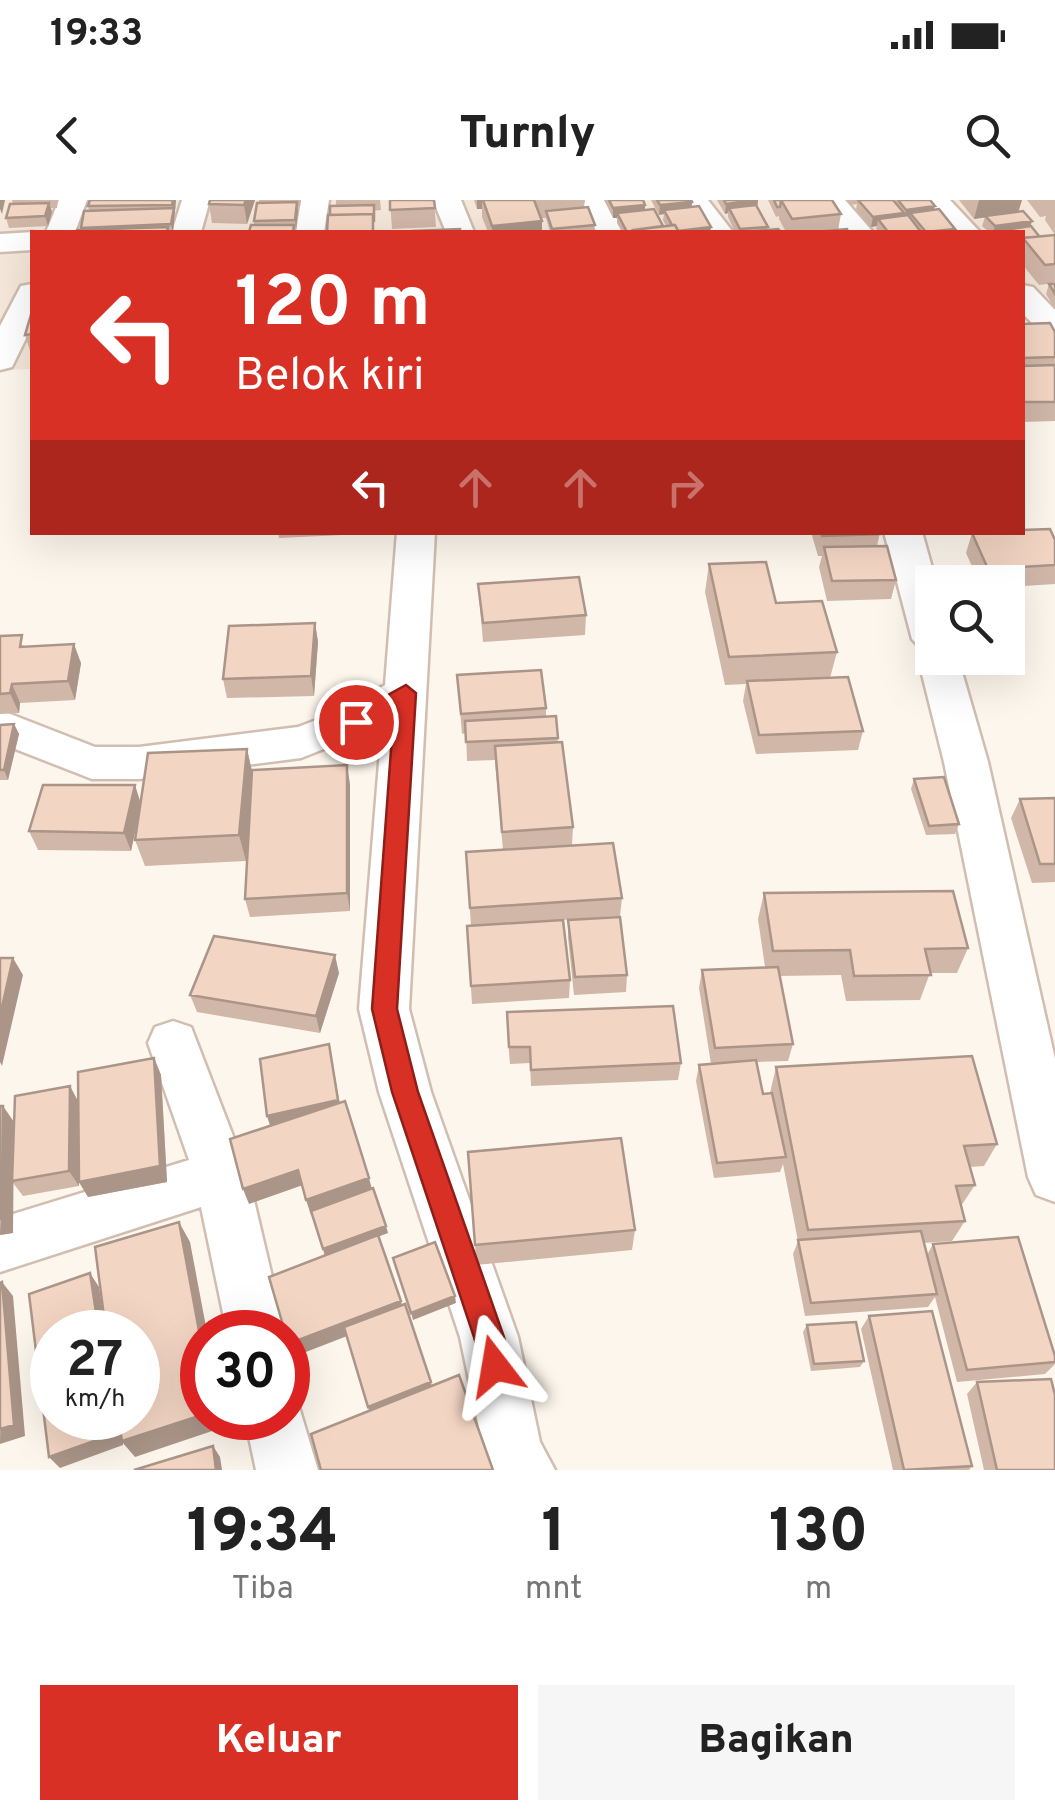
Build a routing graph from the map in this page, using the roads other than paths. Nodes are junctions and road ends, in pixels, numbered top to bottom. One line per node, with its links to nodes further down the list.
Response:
1 (74, 200): 9 (street)
2 (196, 200): 10 (street)
3 (315, 200): 11 (street)
4 (448, 200): 12 (street)
5 (590, 200): 13 (street)
6 (694, 200): 14 (street)
7 (829, 200): 15 (street)
8 (934, 200): 16 (street)
9 (62, 230)
10 (188, 230)
11 (310, 230)
12 (459, 230)
13 (610, 230)
14 (716, 230)
15 (856, 230)
16 (963, 230)
17 (30, 241): 18 (street)
18 (0, 243)
19 (30, 297): 22 (street)
20 (1025, 298): 21 (street)
21 (1042, 321)
22 (0, 360)
23 (0, 370): 24 (street)
24 (30, 370)
25 (416, 535): 29 (street)
26 (904, 535): 27 (street)
27 (915, 576)
28 (943, 675): 32 (street)
29 (406, 693): 30 (street); 39 (street)
30 (0, 726)
31 (173, 1043): 33 (street)
32 (1046, 1097): 34 (street)
33 (221, 1175): 35 (street); 36 (street)
34 (1055, 1177)
35 (0, 1244)
36 (251, 1310)
37 (280, 1440): 38 (street)
38 (287, 1470)
39 (524, 1470)

